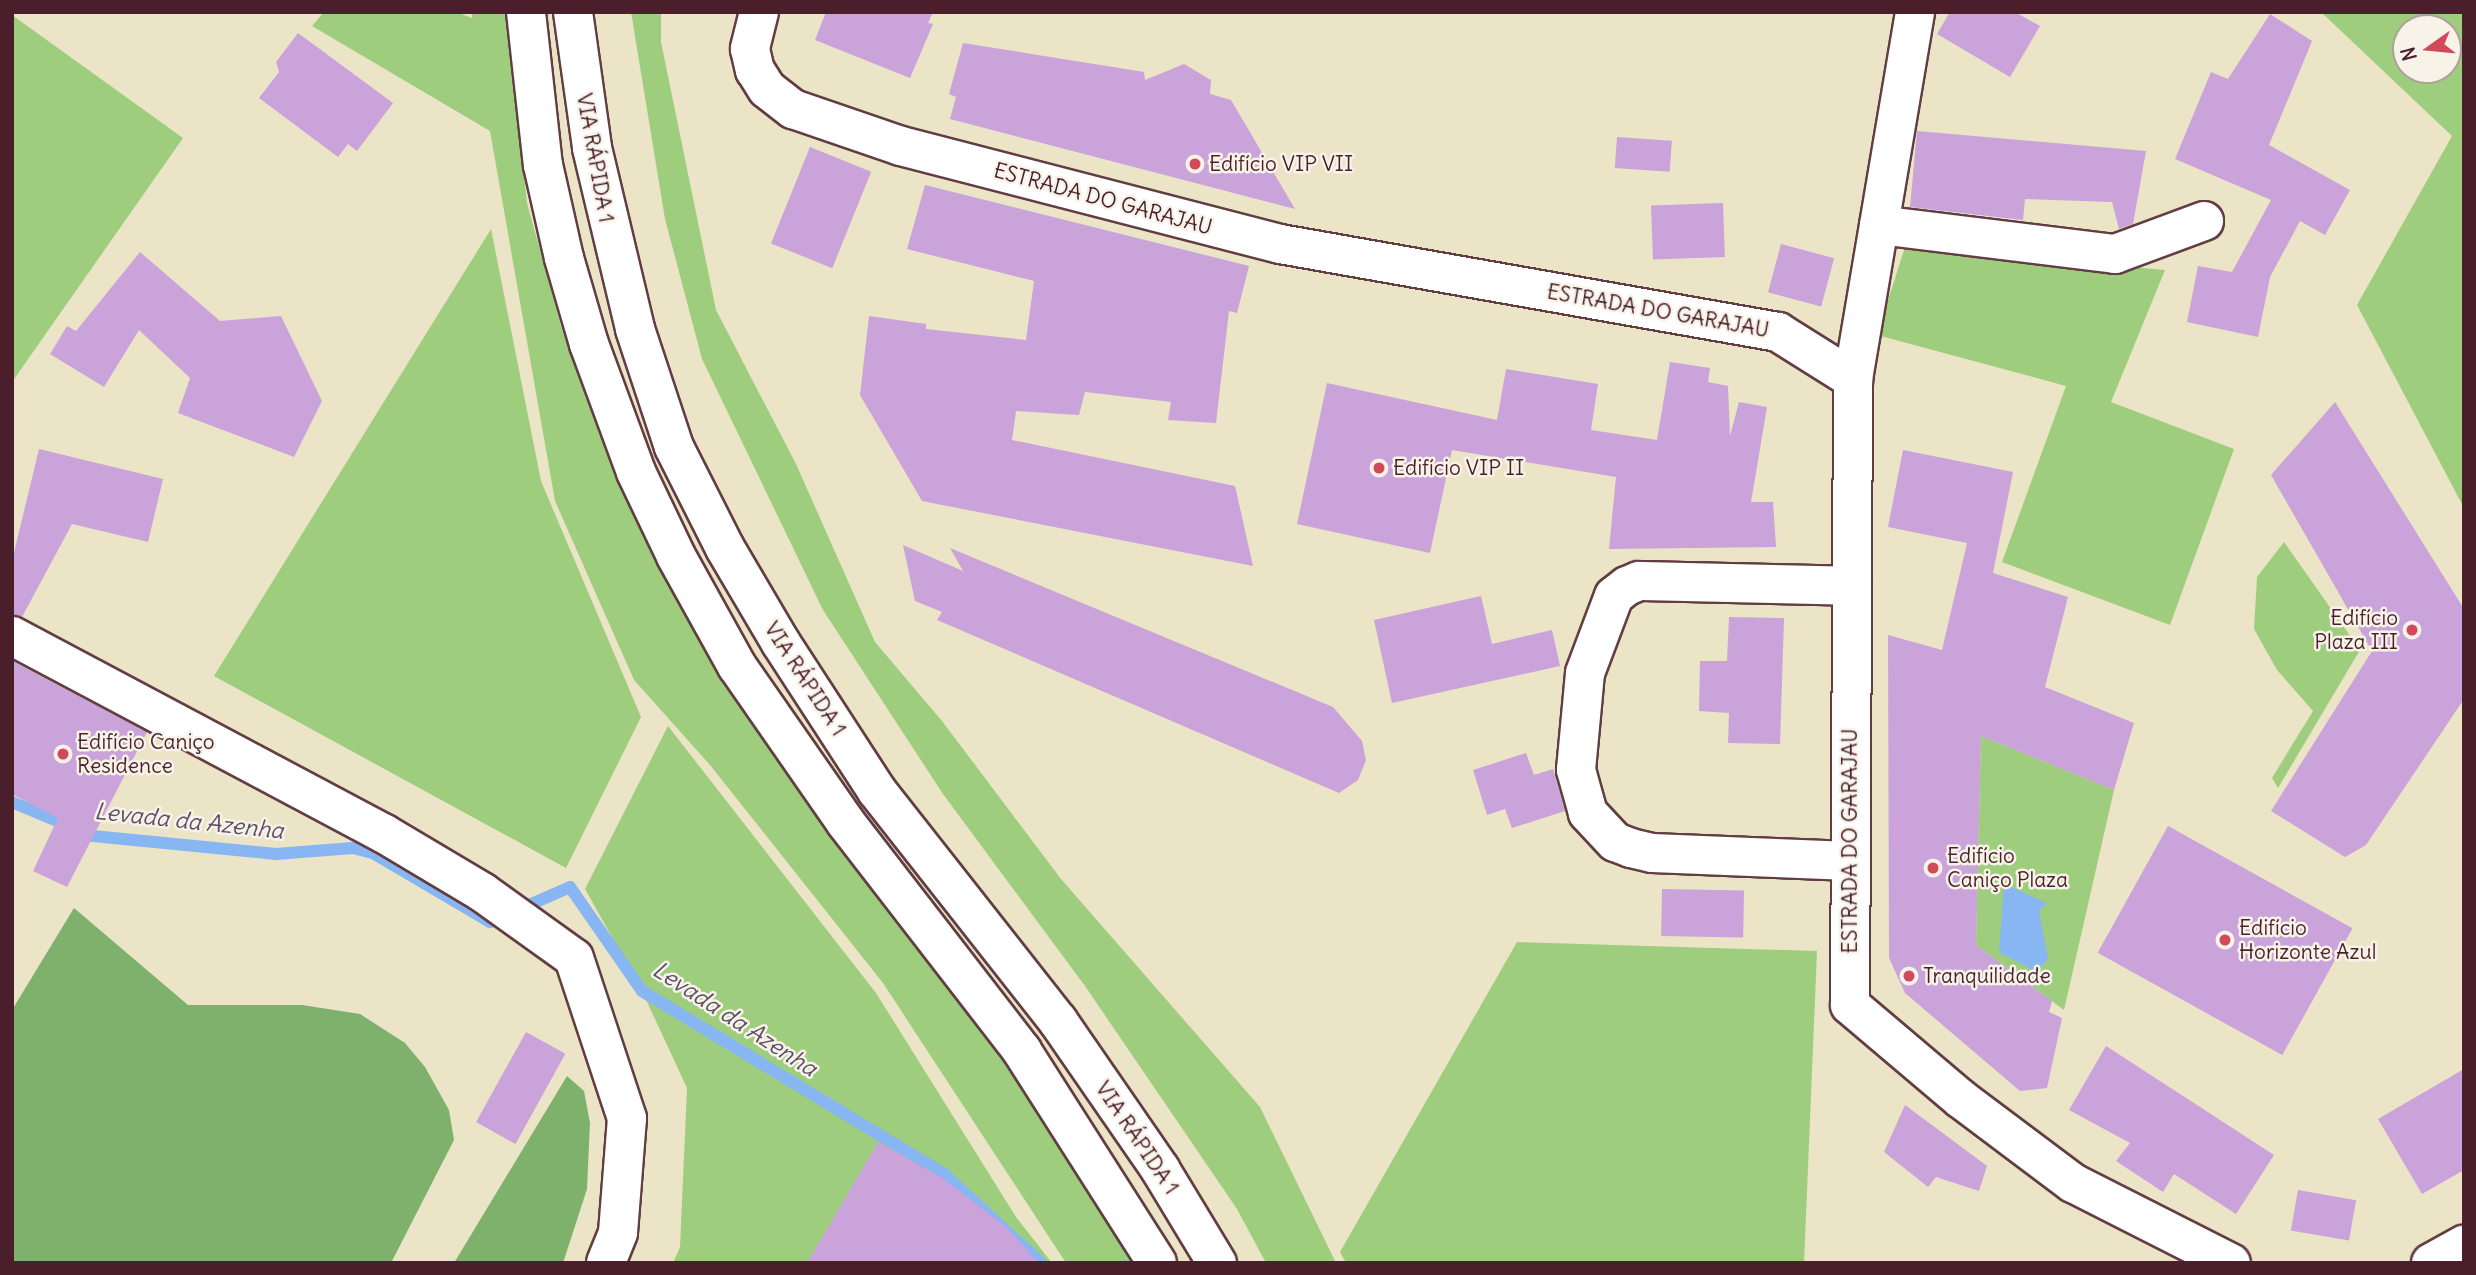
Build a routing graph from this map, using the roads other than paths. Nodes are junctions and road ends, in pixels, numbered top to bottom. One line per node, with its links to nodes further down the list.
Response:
1 (526, 12): 13 (main road)
2 (573, 12): 14 (main road, VIA RÁPIDA 1)
3 (759, 12): 7 (main road, ESTRADA DO GARAJAU)
4 (1915, 12): 6 (main road)
5 (2204, 221): 6 (main road)
6 (1879, 225): 7 (main road)
7 (1853, 379): 8 (main road, ESTRADA DO GARAJAU)
8 (1852, 586): 10 (main road, ESTRADA DO GARAJAU); 10 (main road)
9 (12, 636): 12 (main road)
10 (1850, 861): 15 (main road, ESTRADA DO GARAJAU)
11 (2464, 1245): 16 (main road)
12 (606, 1263)
13 (1157, 1263)
14 (1217, 1263)
15 (2231, 1263)
16 (2431, 1263)

